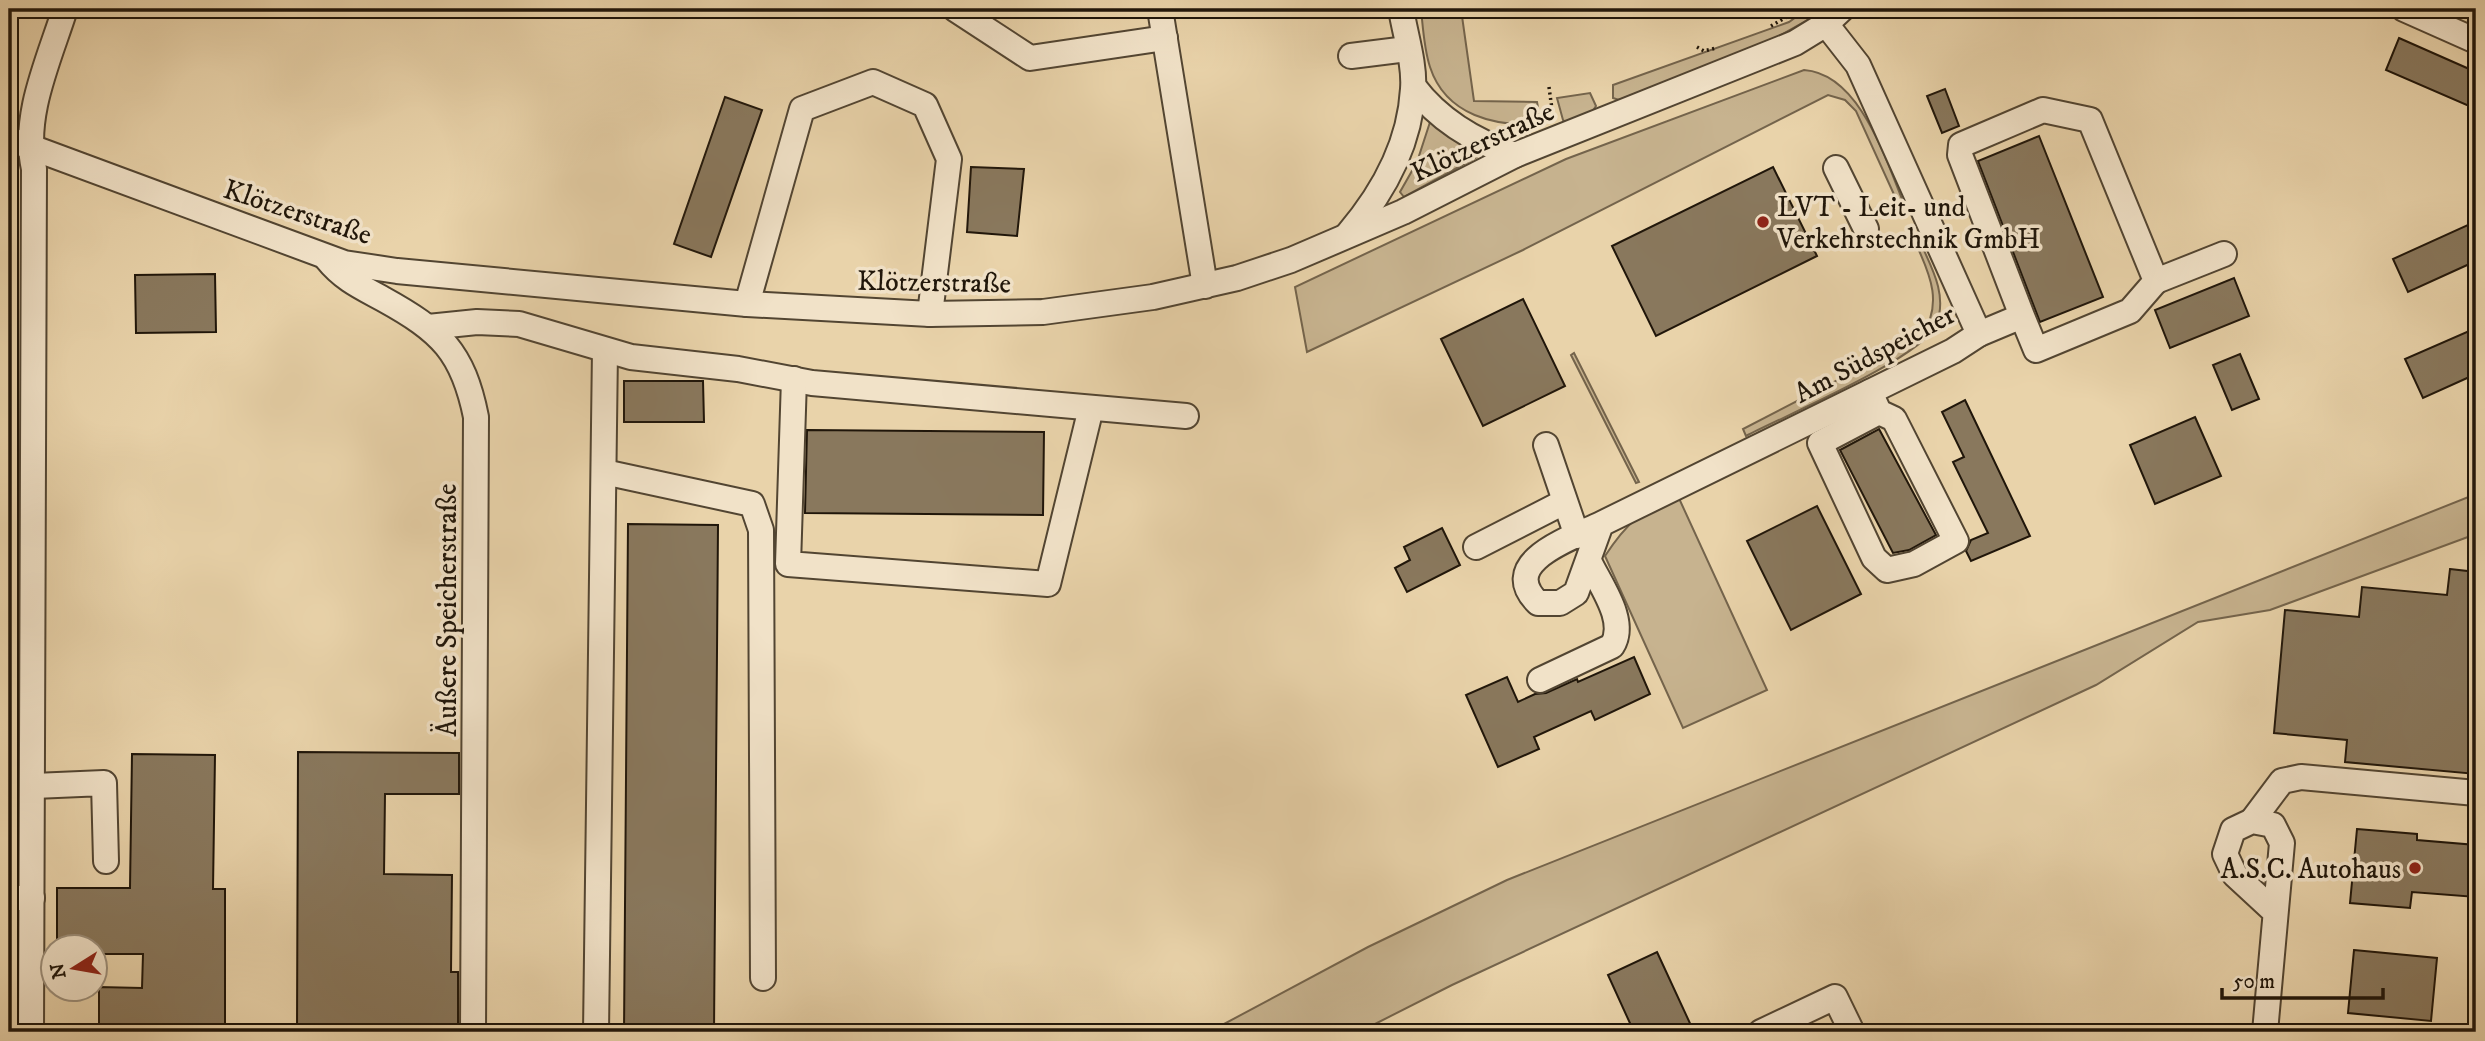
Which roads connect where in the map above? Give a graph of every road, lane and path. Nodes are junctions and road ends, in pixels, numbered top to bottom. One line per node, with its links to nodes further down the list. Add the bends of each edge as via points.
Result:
1 (65, 9): 18 (street)
2 (955, 9): 9 (street, via 1030,58)
3 (1160, 9): 9 (street)
4 (1402, 9): 13 (street)
5 (1800, 9): 8 (path)
6 (2404, 9): 10 (street)
7 (1834, 16): 17 (street, Klötzerstraße, via 1795,43); 31 (street, Am Südspeicher)
8 (1763, 29)
9 (1165, 38): 26 (street)
10 (2476, 41)
11 (1722, 46): 12 (path, via 1704,51)
12 (1697, 47)
13 (1407, 48): 14 (street); 15 (street)
14 (1351, 56)
15 (1414, 87): 19 (street, via 1438,114); 22 (street, via 1401,149 1389,177)
16 (1549, 87): 17 (path, via 1553,122)
17 (1560, 136): 19 (street, Klötzerstraße)
18 (19, 143): 24 (street, Klötzerstraße); 45 (street, via 34,169)
19 (1515, 155): 22 (street, Klötzerstraße)
20 (1836, 168): 21 (street)
21 (1866, 229)
22 (1345, 237): 26 (street, Klötzerstraße, via 1291,260)
23 (2224, 254): 25 (street)
24 (326, 258): 27 (street, Klötzerstraße, via 397,271); 30 (street, Äußere Speicherstraße, via 343,278)
25 (2156, 281): 29 (street, via 2130,311 2036,350); 29 (street, via 2090,120 2043,110 1961,145 1960,155)
26 (1205, 286): 28 (street, Klötzerstraße, via 1043,312)
27 (747, 304): 28 (street, Klötzerstraße); 28 (street, via 802,109 873,82 925,104 949,159)
28 (930, 314)
29 (2022, 316): 31 (street)
30 (428, 327): 32 (street, via 519,324); 53 (street, Äußere Speicherstraße, via 453,353 477,417)
31 (1979, 334): 34 (street, Am Südspeicher)
32 (605, 350): 33 (street); 38 (street)
33 (794, 379): 35 (street); 35 (street, via 788,564 1048,584)
34 (1875, 402): 34 (street, via 1820,443 1874,558 1887,570 1899,570 1956,541 1894,419); 40 (street, Am Südspeicher)
35 (1091, 408): 36 (street)
36 (1186, 416)
37 (1546, 445): 39 (street)
38 (604, 472): 51 (street, via 752,504 761,530); 54 (street)
39 (1564, 502): 41 (street); 42 (street)
40 (1601, 524): 41 (street, Am Südspeicher); 43 (street, Am Südspeicher)
41 (1577, 536): 43 (street, Am Südspeicher, via 1536,556 1525,576 1528,593 1538,603 1560,603 1576,593)
42 (1476, 547)
43 (1589, 561): 44 (street, via 1616,619 1616,640)
44 (1540, 680)
45 (34, 786): 48 (street, via 104,783); 49 (street)
46 (2476, 793): 47 (street, via 2301,777 2282,781)
47 (2252, 821): 50 (street, via 2273,825 2282,843); 50 (street, via 2232,830 2225,854 2235,875)
48 (106, 861)
49 (20, 898): 52 (street)
50 (2275, 912): 57 (street)
51 (763, 978)
52 (31, 1032)
53 (473, 1032)
54 (596, 1032)
55 (1761, 1032): 56 (street, via 1835,997)
56 (1852, 1032)
57 (2265, 1032)

